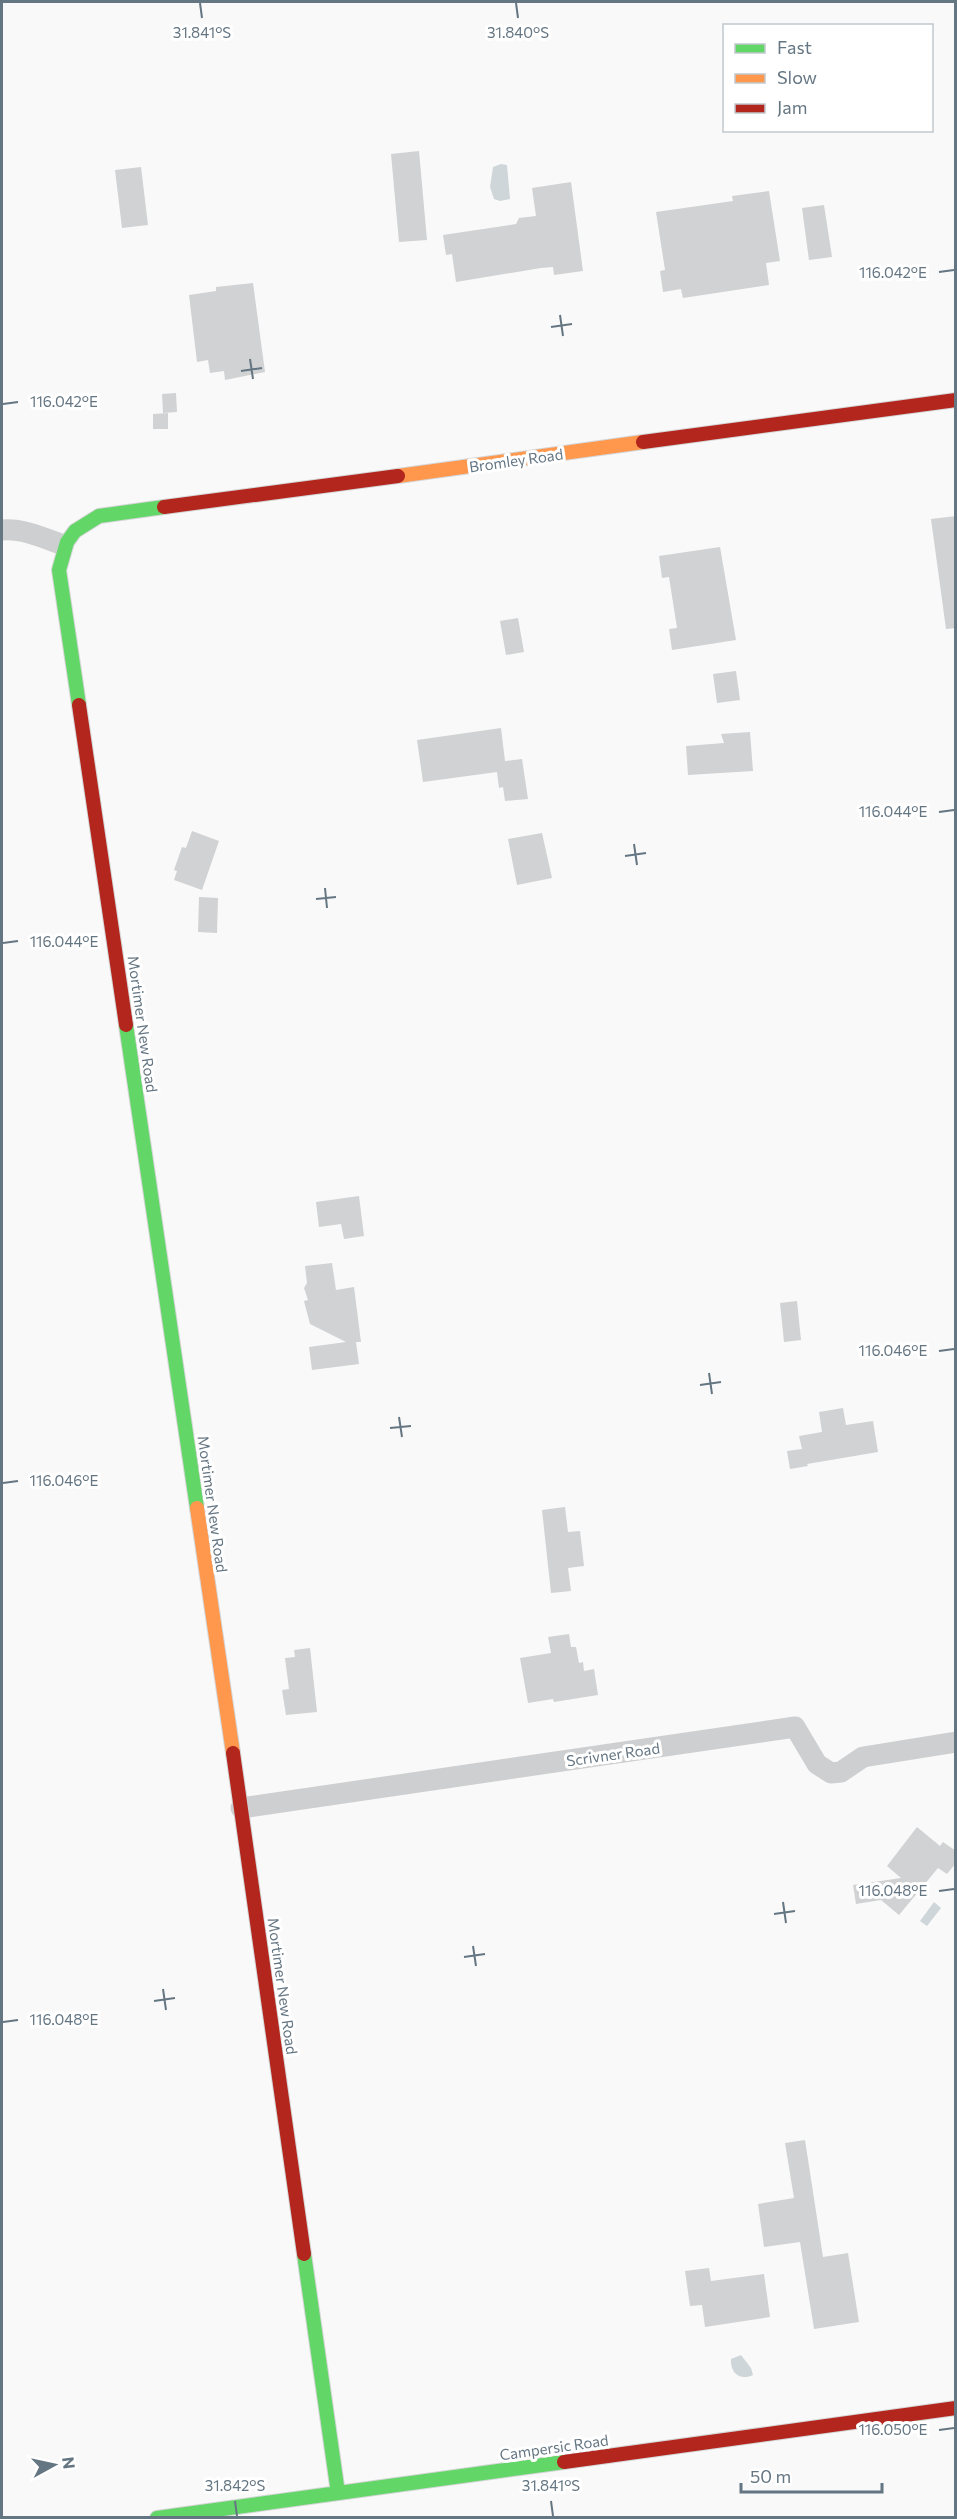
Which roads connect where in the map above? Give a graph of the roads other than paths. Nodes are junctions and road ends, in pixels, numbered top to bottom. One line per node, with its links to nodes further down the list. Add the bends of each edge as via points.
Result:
1 (956, 400): 3 (street, Bromley Road, via 99,516 79,526)
2 (2, 530): 3 (street, via 35,535)
3 (63, 545): 5 (street, Mortimer New Road, via 59,570)
4 (956, 1742): 5 (street, Scrivner Road, via 863,1757 841,1772 831,1773 817,1764 795,1727)
5 (241, 1808): 7 (street, Mortimer New Road)
6 (956, 2408): 7 (street, Campersic Road)
7 (338, 2493): 8 (street, Campersic Road)
8 (157, 2517)

